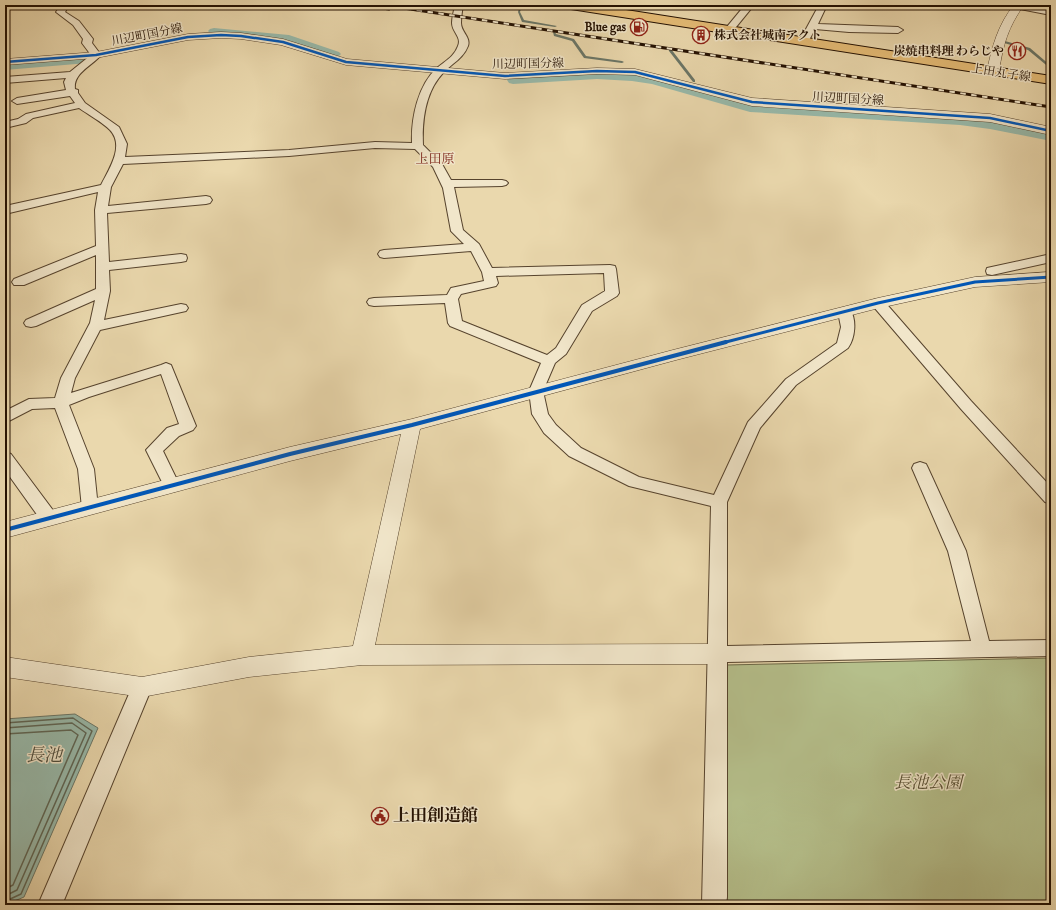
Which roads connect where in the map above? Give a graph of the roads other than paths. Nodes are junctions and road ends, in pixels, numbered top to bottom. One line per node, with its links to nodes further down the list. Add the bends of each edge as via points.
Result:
1 (64, 5): 12 (street, via 60,12 76,23)
2 (459, 5): 14 (street, via 456,25 464,40 463,46 456,58)
3 (571, 5): 9 (main road, 上田丸子線)
4 (750, 5): 9 (street)
5 (823, 5): 8 (street)
6 (1018, 5): 7 (street); 15 (street, via 1011,13 997,45)
7 (1051, 12)
8 (812, 26): 10 (street); 11 (street)
9 (730, 30): 11 (main road, 上田丸子線)
10 (898, 30)
11 (804, 42): 15 (main road, 上田丸子線)
12 (96, 56): 13 (street, 川辺町国分線); 14 (street, 川辺町国分線, via 188,37 221,35 284,42 346,62); 16 (street)
13 (5, 62)
14 (439, 71): 23 (street, 川辺町国分線, via 505,76 597,71 635,72 752,102 990,118); 24 (street, via 424,94 417,126)
15 (993, 71): 18 (main road, 上田丸子線)
16 (73, 75): 17 (street); 19 (street, via 69,82 70,89)
17 (5, 80)
18 (1051, 80)
19 (74, 92): 20 (street); 21 (street)
20 (17, 102)
21 (81, 105): 22 (street, via 30,116); 25 (street, via 115,129 122,144)
22 (5, 125)
23 (1051, 131)
24 (418, 146): 25 (street, via 375,145 289,153); 27 (street, via 438,166)
25 (120, 161): 28 (street)
26 (502, 183): 27 (street)
27 (447, 184): 32 (street, via 457,231)
28 (105, 186): 30 (street); 31 (street)
29 (206, 200): 31 (street)
30 (5, 210)
31 (101, 210): 33 (street)
32 (475, 247): 34 (street); 39 (street)
33 (101, 248): 37 (street); 41 (street)
34 (384, 254)
35 (181, 258): 37 (street)
36 (1051, 258): 38 (street)
37 (103, 267): 42 (street)
38 (992, 271)
39 (488, 272): 43 (street, via 491,283 456,291); 50 (street, via 610,269 612,293 587,308 561,351)
40 (1051, 278): 45 (street, via 975,282)
41 (19, 282)
42 (103, 291): 48 (street); 49 (street)
43 (451, 299): 44 (street); 50 (street, via 455,323)
44 (374, 302)
45 (878, 303): 47 (street); 58 (street)
46 (181, 308): 49 (street)
47 (845, 312): 51 (street); 59 (street, via 848,327 843,345 791,382 753,426)
48 (31, 323)
49 (94, 327): 52 (street, via 68,378)
50 (549, 361): 51 (street)
51 (536, 391): 54 (street); 59 (street, via 540,414 550,430 575,452 635,482)
52 (61, 403): 53 (street, via 28,404); 57 (street, via 84,393 166,368 188,426 172,432 154,450); 60 (street, via 86,468)
53 (5, 418)
54 (412, 424): 57 (street); 66 (street)
55 (5, 458): 61 (street)
56 (920, 468): 64 (street, via 957,552)
57 (172, 486): 60 (street)
58 (1051, 498)
59 (719, 502): 65 (street)
60 (90, 508): 61 (street)
61 (49, 518): 62 (street)
62 (5, 530)
63 (1051, 648): 64 (street)
64 (982, 649): 65 (street)
65 (718, 654): 66 (street); 70 (street)
66 (362, 655): 68 (street, via 250,667)
67 (5, 667): 68 (street)
68 (142, 687): 69 (street)
69 (50, 905)
70 (714, 905)

